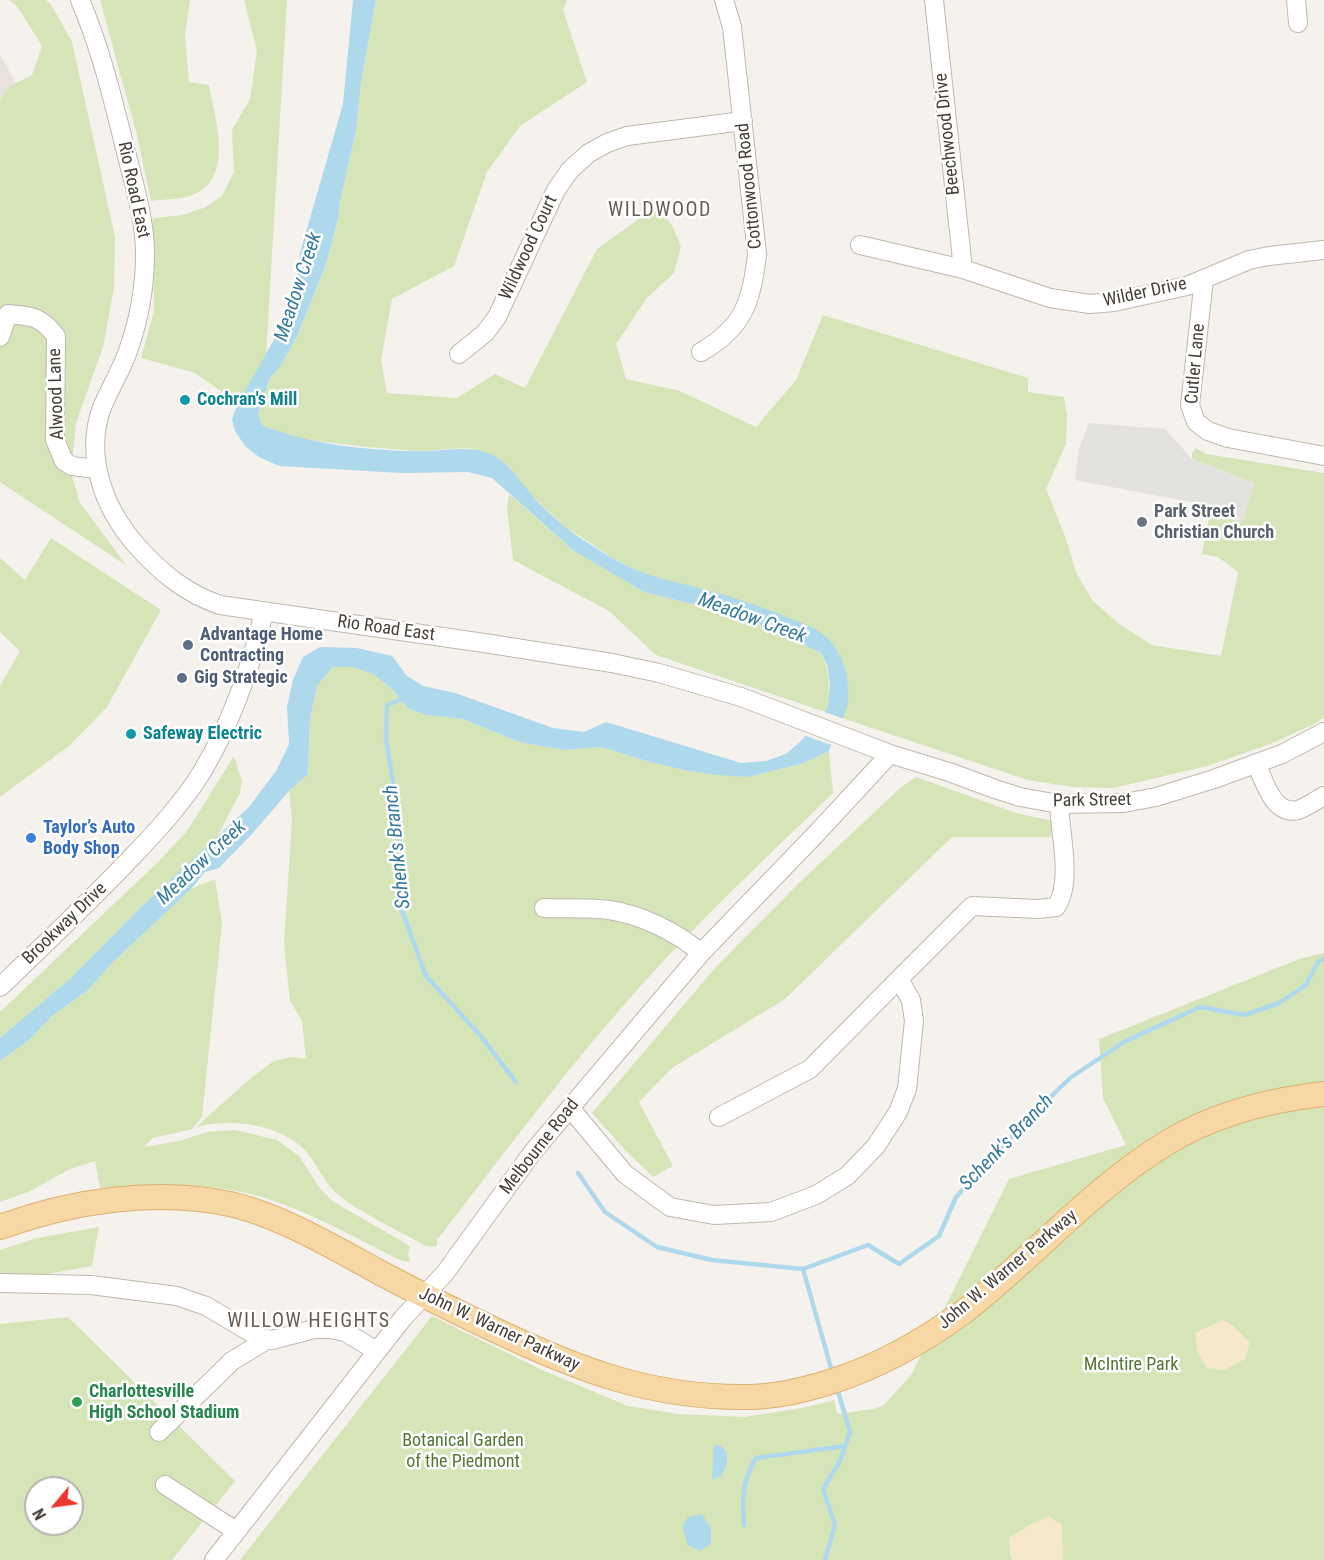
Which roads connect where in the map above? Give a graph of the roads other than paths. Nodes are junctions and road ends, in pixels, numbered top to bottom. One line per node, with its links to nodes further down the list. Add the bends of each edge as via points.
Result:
1 (80, 0): 15 (street, Rio Road East, via 110,85 143,224 145,255 129,349 101,411 95,440)
2 (724, 0): 6 (street, Cottonwood Road, via 732,27)
3 (934, 0): 9 (street, Beechwood Drive)
4 (1296, 0): 5 (street)
5 (1298, 23)
6 (743, 121): 12 (street, Cottonwood Road, via 757,254 755,274 744,314 730,332); 13 (street, Wildwood Court, via 627,136 589,153 555,190 497,318)
7 (860, 245): 9 (street, Wilder Drive)
8 (1324, 250): 10 (street, Wilder Drive, via 1249,260)
9 (963, 269): 10 (street, Wilder Drive, via 1050,298 1090,304 1187,286)
10 (1204, 279): 14 (street, Cutler Lane, via 1190,405 1196,422 1228,438)
11 (0, 337): 15 (street, Alwood Lane, via 8,314 37,317 56,336 55,440 64,461)
12 (701, 352)
13 (459, 354)
14 (1324, 456)
15 (97, 469): 16 (street, Rio Road East, via 104,491 130,538 167,576 199,598)
16 (264, 612): 18 (street, Rio Road East, via 659,673 768,707); 25 (street, Brookway Drive, via 240,696 201,773 177,808 101,890)
17 (1324, 732): 19 (street, Park Street)
18 (891, 754): 21 (street, Park Street, via 1020,797); 23 (street, Melbourne Road)
19 (1256, 763): 20 (street, via 1275,802 1282,808 1299,809); 21 (street, Park Street, via 1134,801)
20 (1324, 796)
21 (1059, 804): 24 (street, via 1065,879 1056,907 972,906)
22 (543, 908): 23 (street, via 610,910 660,926)
23 (700, 953): 27 (street, Melbourne Road)
24 (899, 978): 27 (street, via 911,1000 914,1021 907,1089 898,1112 876,1146 847,1176 816,1196 771,1212 714,1215 670,1207 625,1174); 28 (street, via 810,1069)
25 (0, 987)
26 (1324, 1094): 31 (main road, John W. Warner Parkway, via 1238,1111 1167,1143 1099,1193 964,1311 902,1352 861,1372 782,1394 683,1395 633,1385 539,1352)
27 (570, 1108): 31 (street, Melbourne Road, via 532,1153 445,1273)
28 (719, 1117)
29 (0, 1227): 31 (main road, John W. Warner Parkway, via 73,1205 155,1197 204,1200 233,1205 310,1236)
30 (0, 1283): 32 (street, via 91,1285 177,1296 206,1306 249,1333)
31 (423, 1295): 33 (street, Melbourne Road)
32 (268, 1339): 33 (street, via 330,1329 345,1332); 34 (street, via 232,1361)
33 (376, 1351): 36 (street, Melbourne Road)
34 (159, 1432)
35 (165, 1485): 36 (street)
36 (236, 1531): 37 (street, Melbourne Road)
37 (214, 1560)

